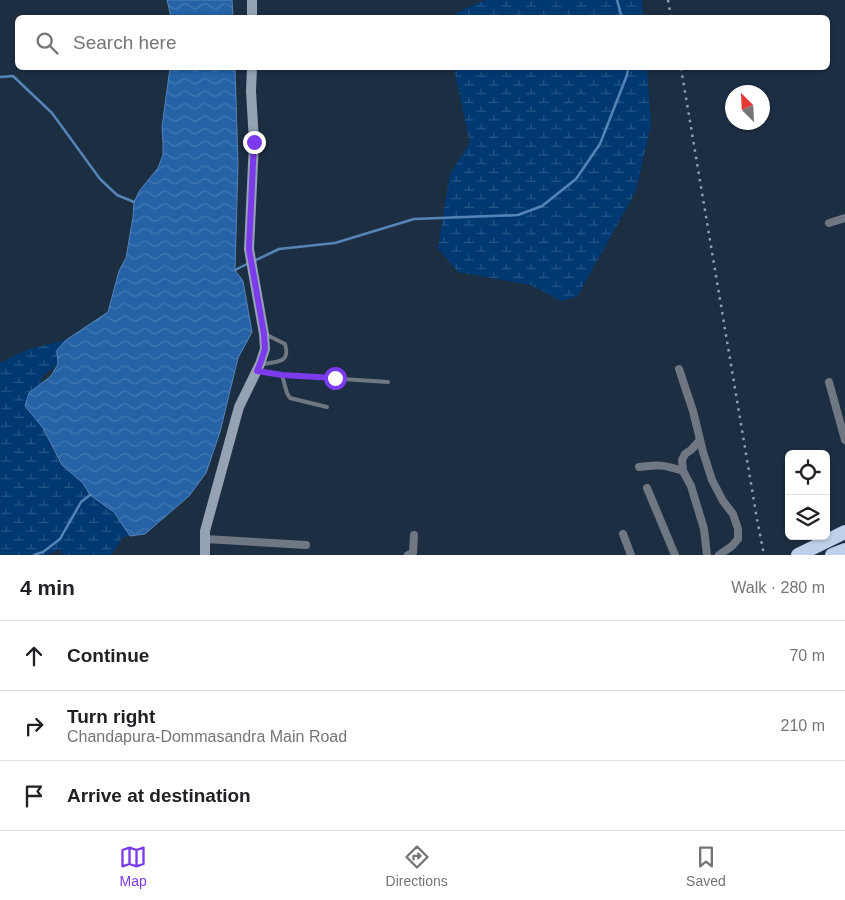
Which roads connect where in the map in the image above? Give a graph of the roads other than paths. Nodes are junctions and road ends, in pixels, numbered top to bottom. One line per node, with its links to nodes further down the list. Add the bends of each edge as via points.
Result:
1 (252, 0): 2 (main road)
2 (252, 15)
3 (252, 70): 6 (main road, via 254,142 249,249)
4 (845, 218): 5 (street)
5 (829, 223)
6 (264, 334): 7 (main road, via 265,349); 7 (lane, via 284,344 287,351 280,362)
7 (258, 368): 9 (lane); 20 (main road, via 239,408)
8 (679, 369): 13 (street)
9 (282, 375): 10 (lane); 12 (lane, via 290,398)
10 (388, 382)
11 (829, 382): 14 (street)
12 (326, 407)
13 (700, 440): 16 (street, via 685,454 682,460); 30 (street, via 712,480 738,528 738,539)
14 (845, 440)
15 (639, 467): 16 (street, via 659,465)
16 (684, 471): 29 (street, via 704,529)
17 (647, 488): 28 (street)
18 (845, 532): 31 (highway)
19 (623, 534): 27 (street)
20 (205, 535): 22 (street); 24 (main road); 25 (main road)
21 (414, 535): 26 (street, via 413,553)
22 (306, 545)
23 (845, 550): 32 (highway)
24 (199, 555)
25 (206, 555)
26 (408, 555)
27 (631, 555)
28 (676, 555)
29 (707, 555)
30 (719, 555)
31 (798, 555)
32 (832, 555)

